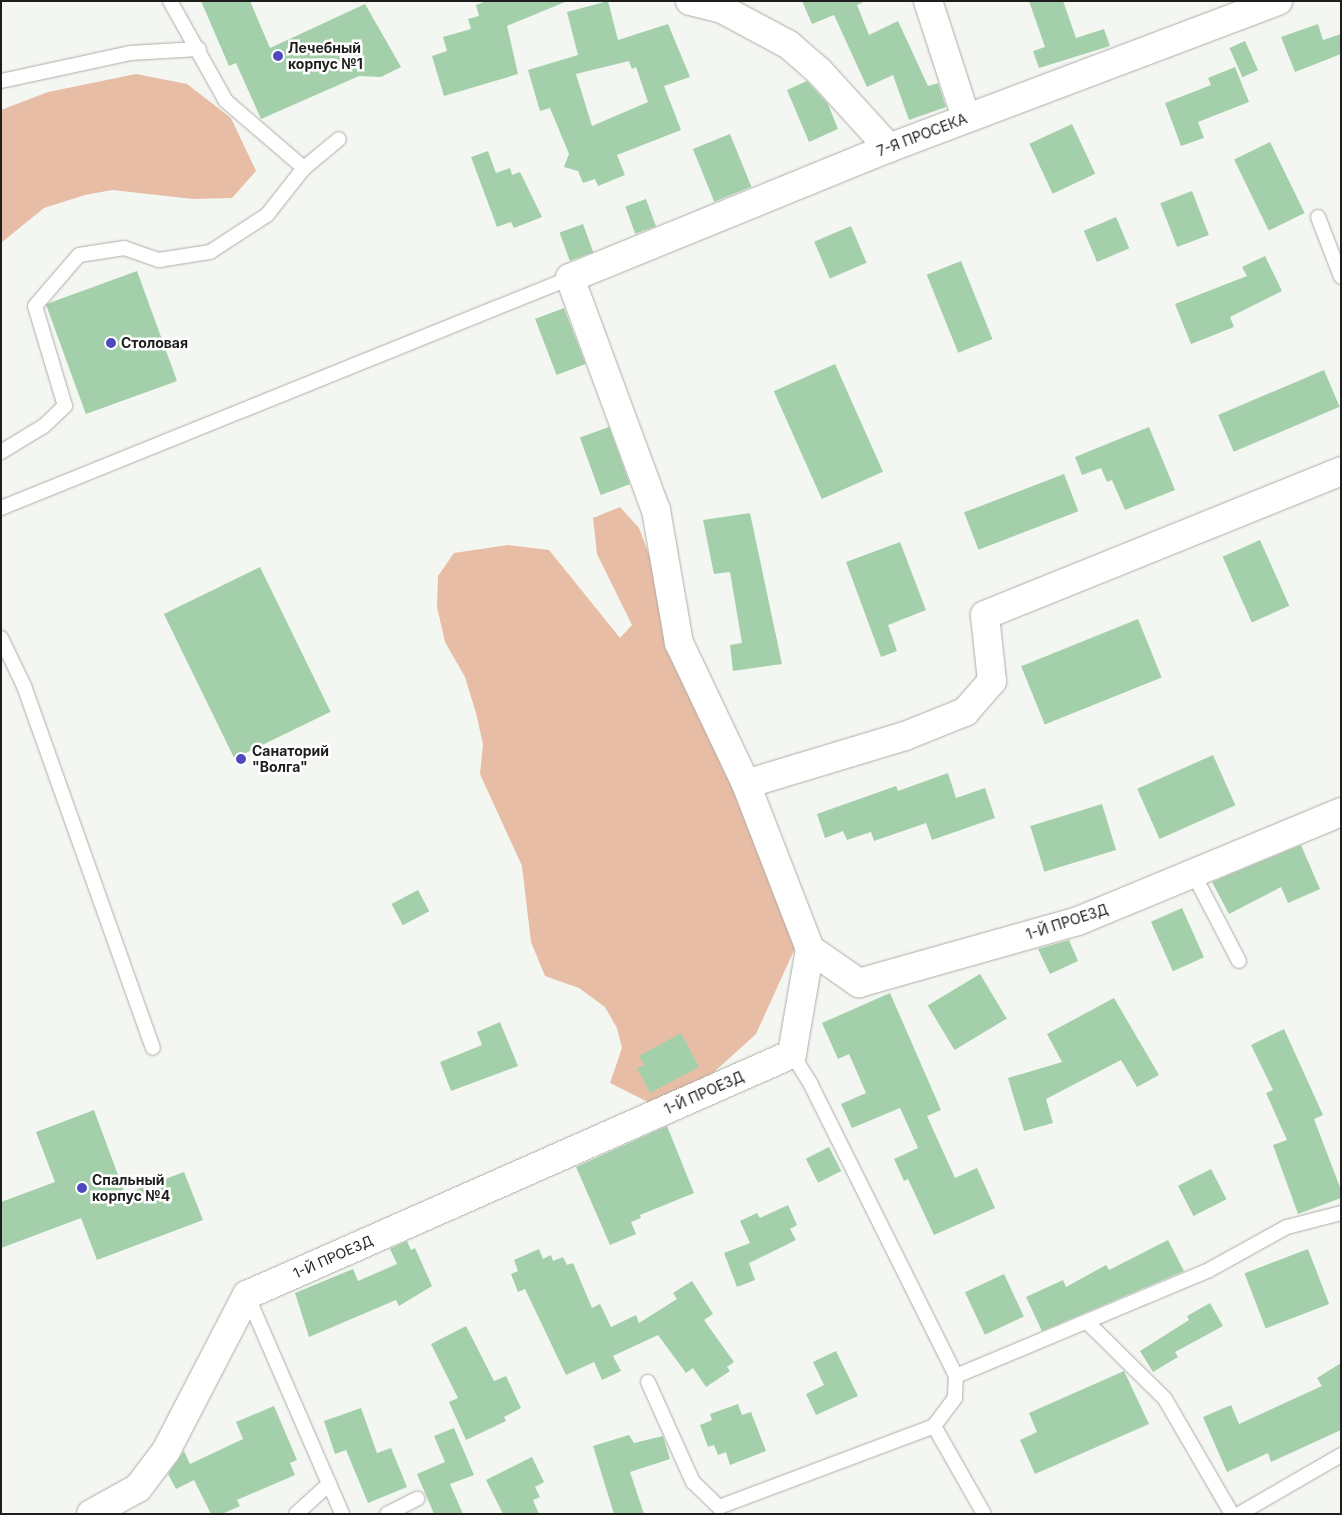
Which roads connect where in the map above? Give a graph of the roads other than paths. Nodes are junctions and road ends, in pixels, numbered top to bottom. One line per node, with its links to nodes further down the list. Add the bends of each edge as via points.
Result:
1 (170, 1): 5 (lane)
2 (690, 1): 9 (street, via 722,9 789,45 820,71)
3 (928, 1): 7 (street)
4 (1265, 4): 7 (street, 7-Я ПРОСЕКА)
5 (198, 49): 6 (lane, via 130,53); 10 (lane, via 226,101)
6 (1, 82)
7 (966, 118): 9 (street, 7-Я ПРОСЕКА)
8 (339, 139): 10 (lane)
9 (889, 148): 13 (street, 7-Я ПРОСЕКА)
10 (304, 168): 14 (lane, via 267,215 210,252 159,260 124,248 79,255 35,306 65,406 44,426)
11 (1318, 217): 12 (lane)
12 (1341, 277)
13 (570, 278): 16 (lane); 18 (street, via 656,510 679,643)
14 (1, 452)
15 (1341, 472): 18 (street, via 985,615 992,681 965,712 905,736)
16 (1, 508)
17 (1, 638): 23 (lane, via 24,686)
18 (746, 784): 21 (street)
19 (1341, 812): 20 (street, 1-Й ПРОЕЗД)
20 (1194, 875): 21 (street, 1-Й ПРОЕЗД, via 1078,921 859,983); 22 (lane)
21 (810, 949): 24 (street)
22 (1239, 961)
23 (154, 1048)
24 (792, 1054): 26 (street, 1-Й ПРОЕЗД); 28 (lane, via 812,1085)
25 (1341, 1213): 27 (lane, via 1287,1227 1209,1270)
26 (247, 1295): 32 (lane); 34 (street, via 166,1451 138,1488)
27 (1088, 1323): 28 (lane); 39 (lane, via 1165,1399)
28 (956, 1376): 30 (lane, via 954,1398)
29 (648, 1382): 30 (lane, via 693,1482 719,1507)
30 (934, 1426): 38 (lane)
31 (1341, 1455): 40 (lane)
32 (329, 1484): 35 (lane); 36 (lane)
33 (417, 1499): 37 (lane)
34 (91, 1514)
35 (296, 1514)
36 (342, 1514)
37 (387, 1514)
38 (984, 1514)
39 (1232, 1514)
40 (1239, 1514)

